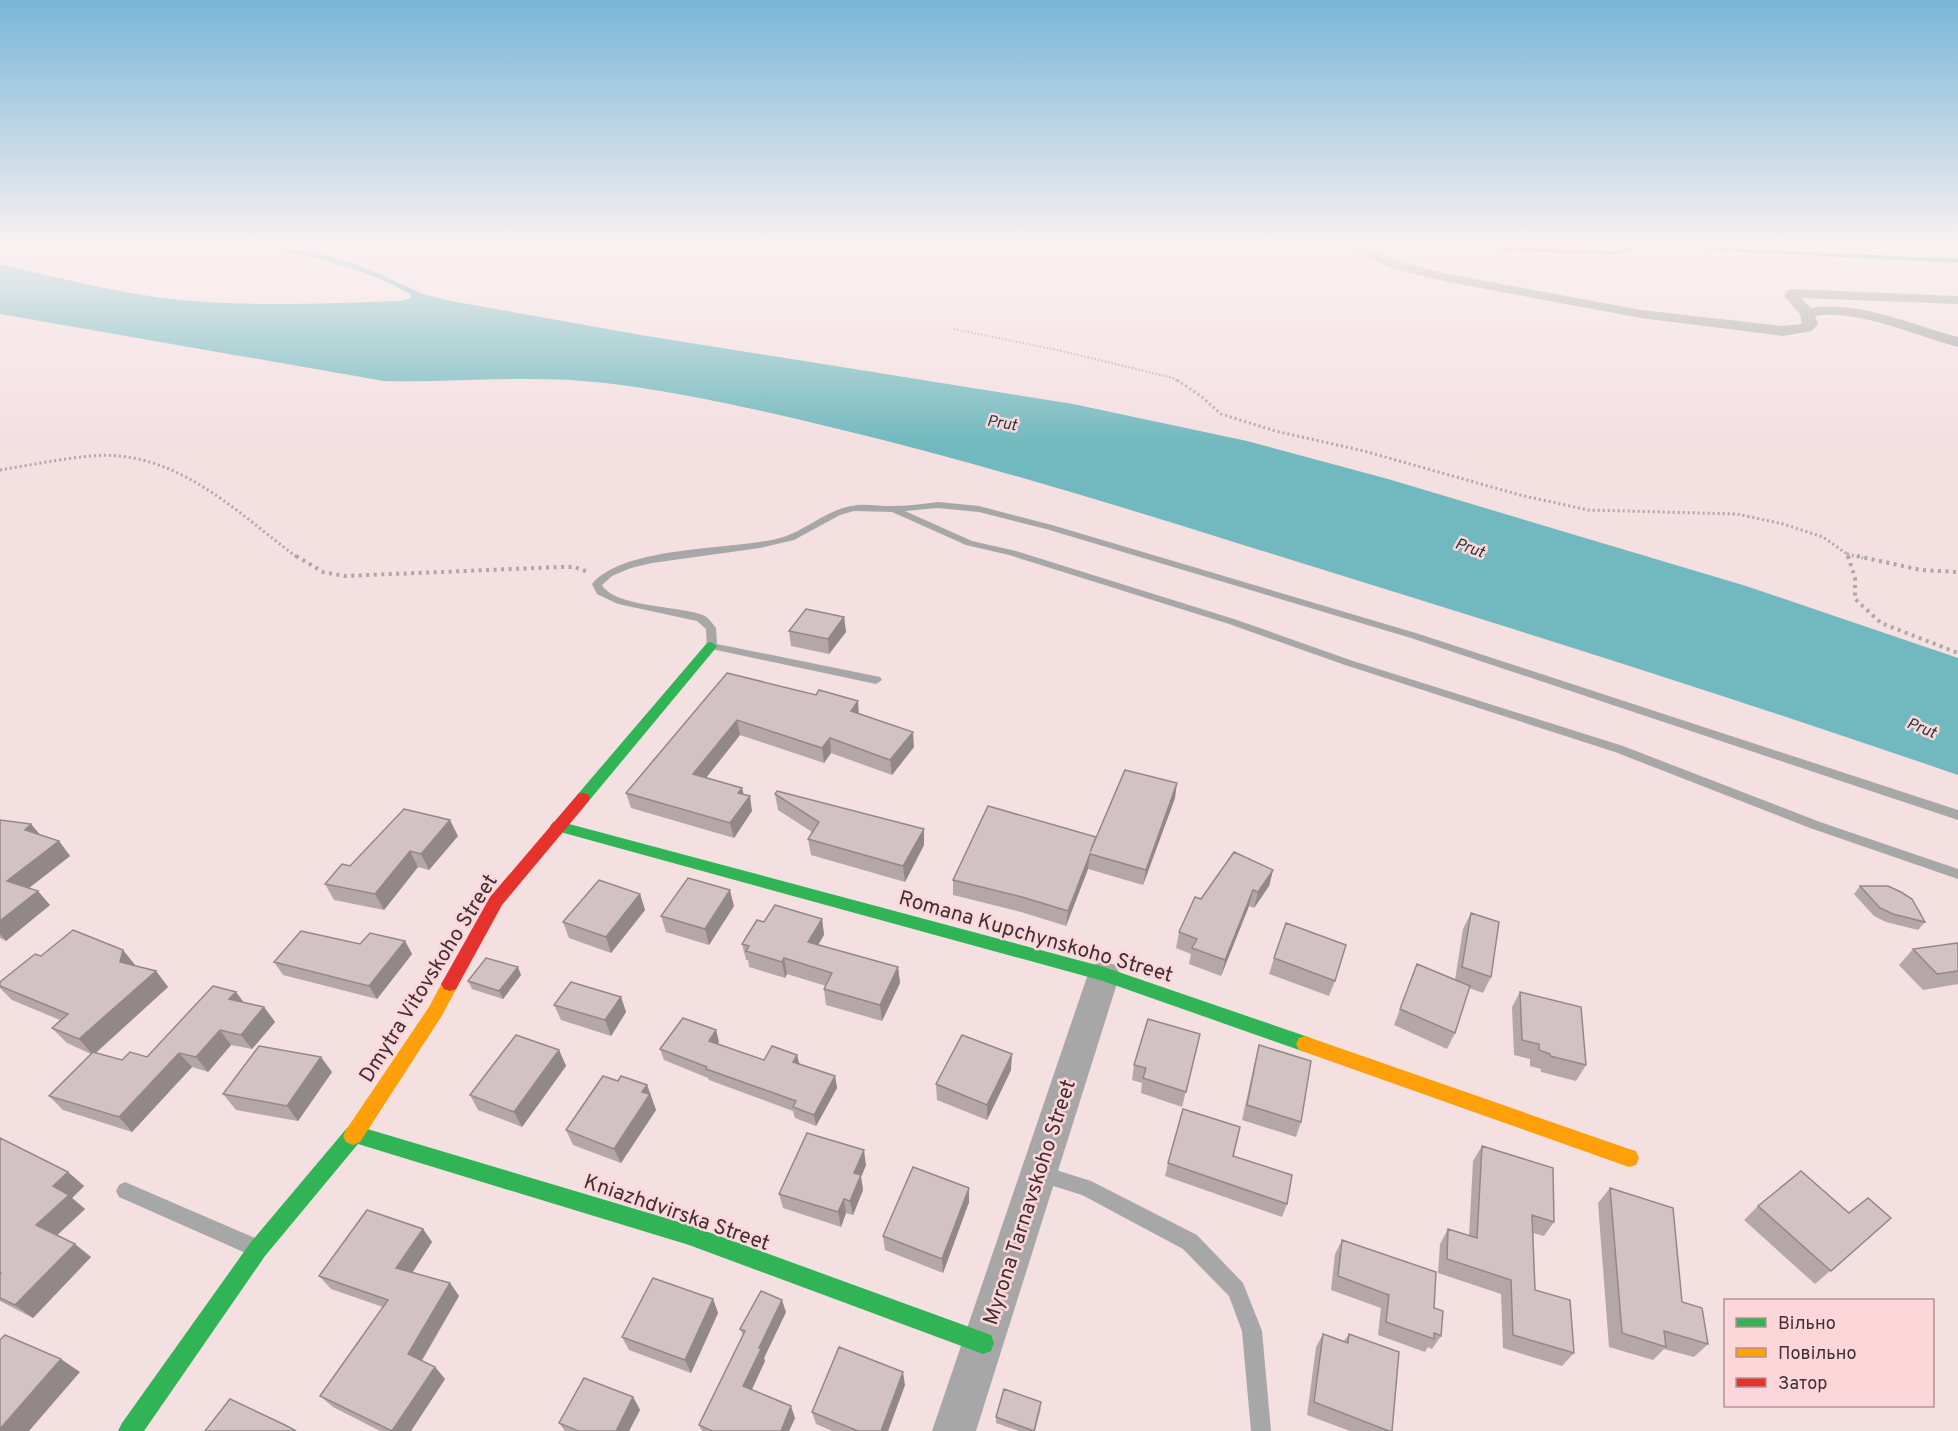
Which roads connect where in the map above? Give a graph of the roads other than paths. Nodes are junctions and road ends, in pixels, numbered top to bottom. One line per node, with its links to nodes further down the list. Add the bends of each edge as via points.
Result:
1 (1618, 310): 3 (street, via 1783,331 1807,328)
2 (1804, 310): 3 (street)
3 (1807, 313): 4 (street, via 1856,315)
4 (1958, 342)
5 (895, 509): 6 (lane, via 853,508 791,538 763,545 638,561 613,570 597,584 601,592 622,602 701,618 711,628); 8 (lane, via 938,505 979,509 1049,527 1415,636); 10 (lane, via 969,543 1233,622 1619,749 1815,825)
6 (711, 646): 7 (lane); 9 (street, Dmytra Vitovskoho Street)
7 (876, 680)
8 (1958, 815)
9 (558, 826): 11 (street, Romana Kupchynskoho Street); 12 (street, Dmytra Vitovskoho Street, via 496,901 435,1012)
10 (1958, 873)
11 (1104, 974): 13 (street, Romana Kupchynskoho Street); 14 (street, Myrona Tarnavskoho Street)
12 (354, 1134): 16 (street, Dmytra Vitovskoho Street); 17 (street, Kniazhdvirska Street, via 689,1235)
13 (1629, 1158)
14 (1039, 1174): 17 (street, Myrona Tarnavskoho Street); 20 (lane, via 1085,1187 1190,1242 1236,1290 1252,1331)
15 (125, 1191): 16 (lane)
16 (258, 1249): 18 (street, Dmytra Vitovskoho Street)
17 (983, 1343): 19 (street, Myrona Tarnavskoho Street)
18 (130, 1431)
19 (954, 1431)
20 (1261, 1431)

